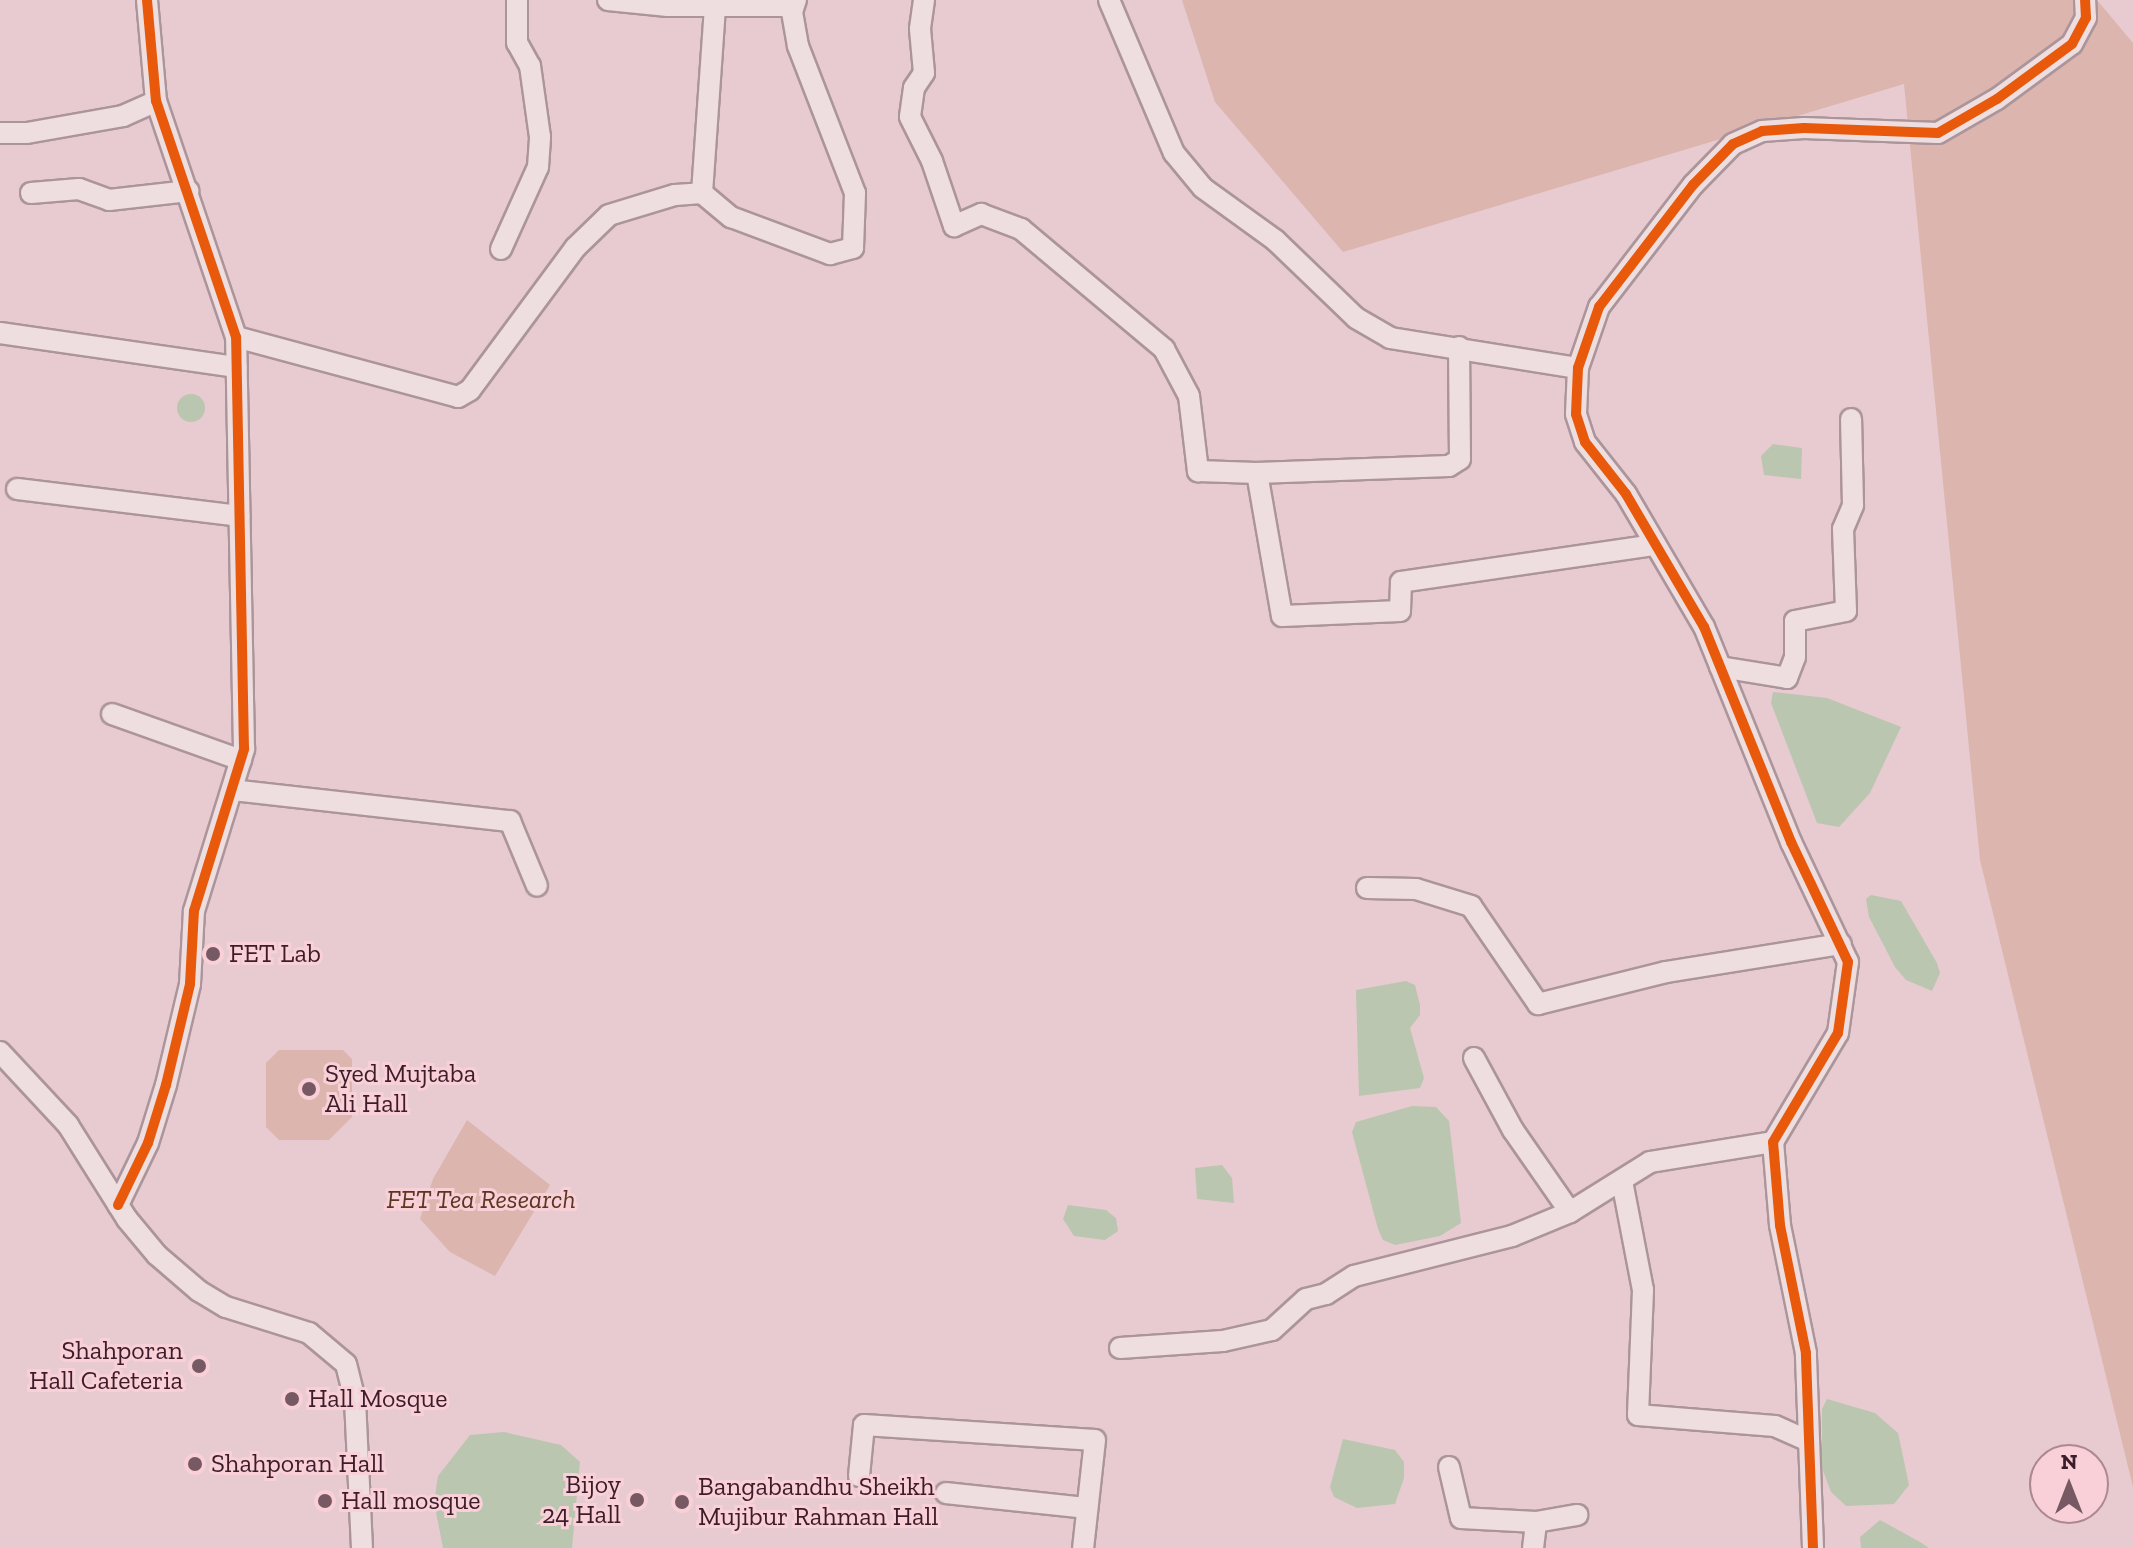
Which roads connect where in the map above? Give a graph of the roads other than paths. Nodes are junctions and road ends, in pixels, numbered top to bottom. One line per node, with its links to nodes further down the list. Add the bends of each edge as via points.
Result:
1 (147, 0): 9 (street)
2 (517, 0): 14 (street, via 517,43 530,66 540,137 538,167)
3 (608, 0): 8 (street)
4 (793, 0): 8 (street, via 784,6); 13 (street, via 798,46 855,193 853,248 830,254 731,217)
5 (924, 0): 21 (street, via 924,73 914,88 910,117 954,226 981,214 1002,219 1077,274 1164,349 1189,396 1198,471)
6 (1109, 0): 17 (street, via 1174,153 1203,188 1275,240 1356,318 1390,338)
7 (2085, 0): 19 (street, via 2086,18 2072,44 1997,99 1938,133 1804,128 1762,131 1733,144 1693,185 1599,307)
8 (715, 6): 13 (street)
9 (156, 101): 10 (street, via 123,116); 11 (street)
10 (0, 133)
11 (188, 191): 12 (street, via 109,200 79,189); 16 (street)
12 (31, 193)
13 (702, 193): 16 (street, via 634,207 594,226 470,390 458,397)
14 (501, 249)
15 (0, 333): 18 (street)
16 (236, 337): 18 (street)
17 (1459, 347): 19 (street); 21 (street, via 1460,459 1449,466)
18 (237, 367): 23 (street)
19 (1578, 368): 24 (street, via 1576,414 1585,442 1626,494)
20 (1851, 419): 25 (street, via 1853,505 1843,529 1846,611 1795,621 1795,657 1787,678)
21 (1257, 473): 24 (street, via 1282,616 1400,611 1401,582)
22 (17, 489): 23 (street)
23 (239, 516): 27 (street)
24 (1655, 545): 25 (street, via 1704,627)
25 (1720, 667): 31 (street, via 1791,842)
26 (112, 714): 27 (street)
27 (241, 760): 28 (street)
28 (232, 790): 29 (street, via 510,821); 36 (street, via 194,911 190,984 166,1085 148,1143)
29 (537, 886)
30 (1367, 888): 31 (street, via 1416,889 1471,906 1538,1004 1666,972)
31 (1841, 944): 34 (street, via 1848,962 1838,1033)
32 (0, 1052): 36 (street, via 68,1125)
33 (1474, 1058): 37 (street, via 1513,1130)
34 (1773, 1142): 35 (street, via 1650,1162); 39 (street, via 1780,1225 1803,1324)
35 (1622, 1181): 37 (street); 39 (street, via 1643,1290 1638,1415 1775,1426)
36 (118, 1205): 46 (street, via 157,1255 199,1291 226,1307 309,1333 346,1364 355,1400)
37 (1570, 1212): 38 (street, via 1512,1236 1354,1276 1326,1294 1306,1299 1272,1330 1223,1341)
38 (1120, 1348)
39 (1806, 1440): 49 (street)
40 (1449, 1467): 45 (street, via 1461,1518)
41 (859, 1476): 43 (street, via 864,1425 1095,1440)
42 (946, 1493): 43 (street)
43 (1087, 1508): 47 (street)
44 (1577, 1515): 45 (street)
45 (1536, 1522): 48 (street)
46 (362, 1548)
47 (1083, 1548)
48 (1533, 1548)
49 (1813, 1548)

